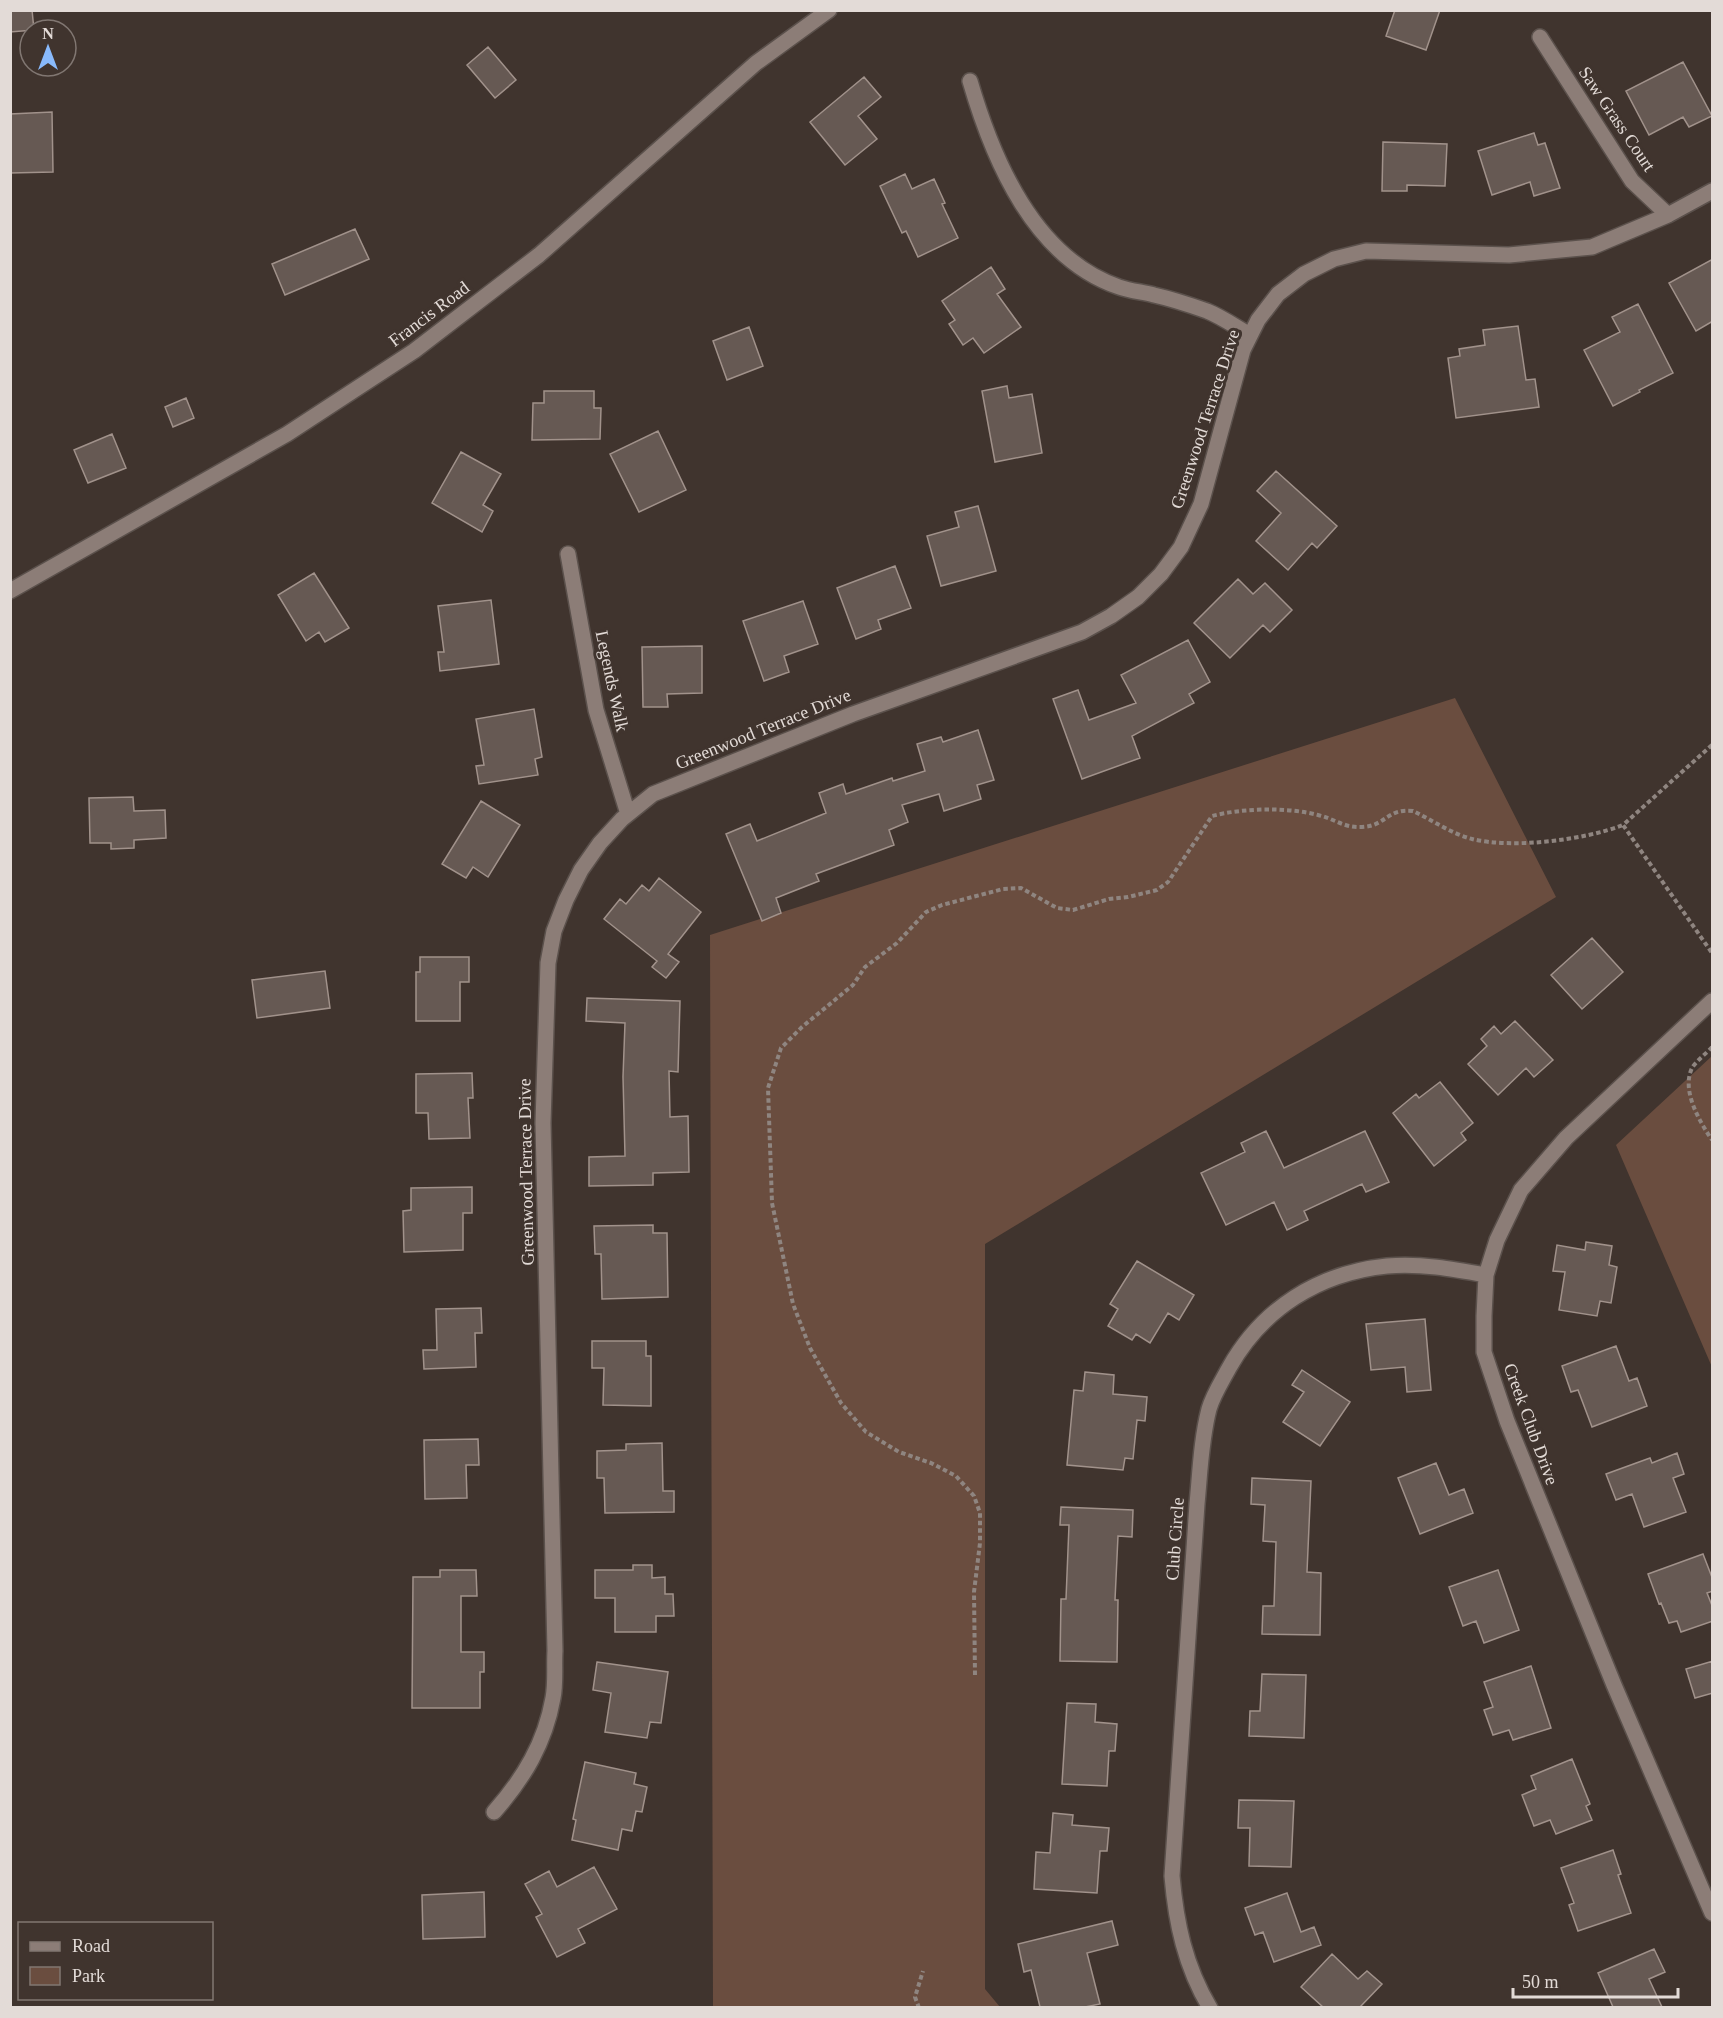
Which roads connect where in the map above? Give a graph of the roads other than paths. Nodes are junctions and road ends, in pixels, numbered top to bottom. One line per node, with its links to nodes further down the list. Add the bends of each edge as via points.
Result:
1 (829, 10): 8 (street, Francis Road, via 756,63 539,255 414,351 287,434)
2 (1540, 38): 5 (street, Saw Grass Court, via 1632,181)
3 (970, 81): 6 (street, via 1005,174 1040,230 1062,254 1119,287 1209,312)
4 (1713, 191): 5 (street, Greenwood Terrace Drive)
5 (1668, 215): 6 (street, Greenwood Terrace Drive, via 1592,247 1509,255 1366,251 1334,259 1304,274 1278,294)
6 (1250, 335): 9 (street, Greenwood Terrace Drive, via 1201,504 1181,547 1138,597 1082,632 853,714 653,794)
7 (567, 554): 9 (street, Legends Walk, via 596,710)
8 (10, 591)
9 (628, 814): 12 (street, Greenwood Terrace Drive, via 581,870 554,931 548,963 543,1123 554,1696 533,1759)
10 (1713, 1001): 11 (street, Creek Club Drive, via 1566,1138 1521,1190 1497,1240)
11 (1486, 1275): 13 (street, Creek Club Drive, via 1484,1352 1507,1421 1614,1685); 14 (street, Club Circle, via 1421,1265 1387,1266 1354,1271 1320,1284 1288,1301 1262,1322 1240,1347 1209,1408 1197,1504 1172,1876 1183,1949)
12 (494, 1812)
13 (1713, 1913)
14 (1210, 2007)

